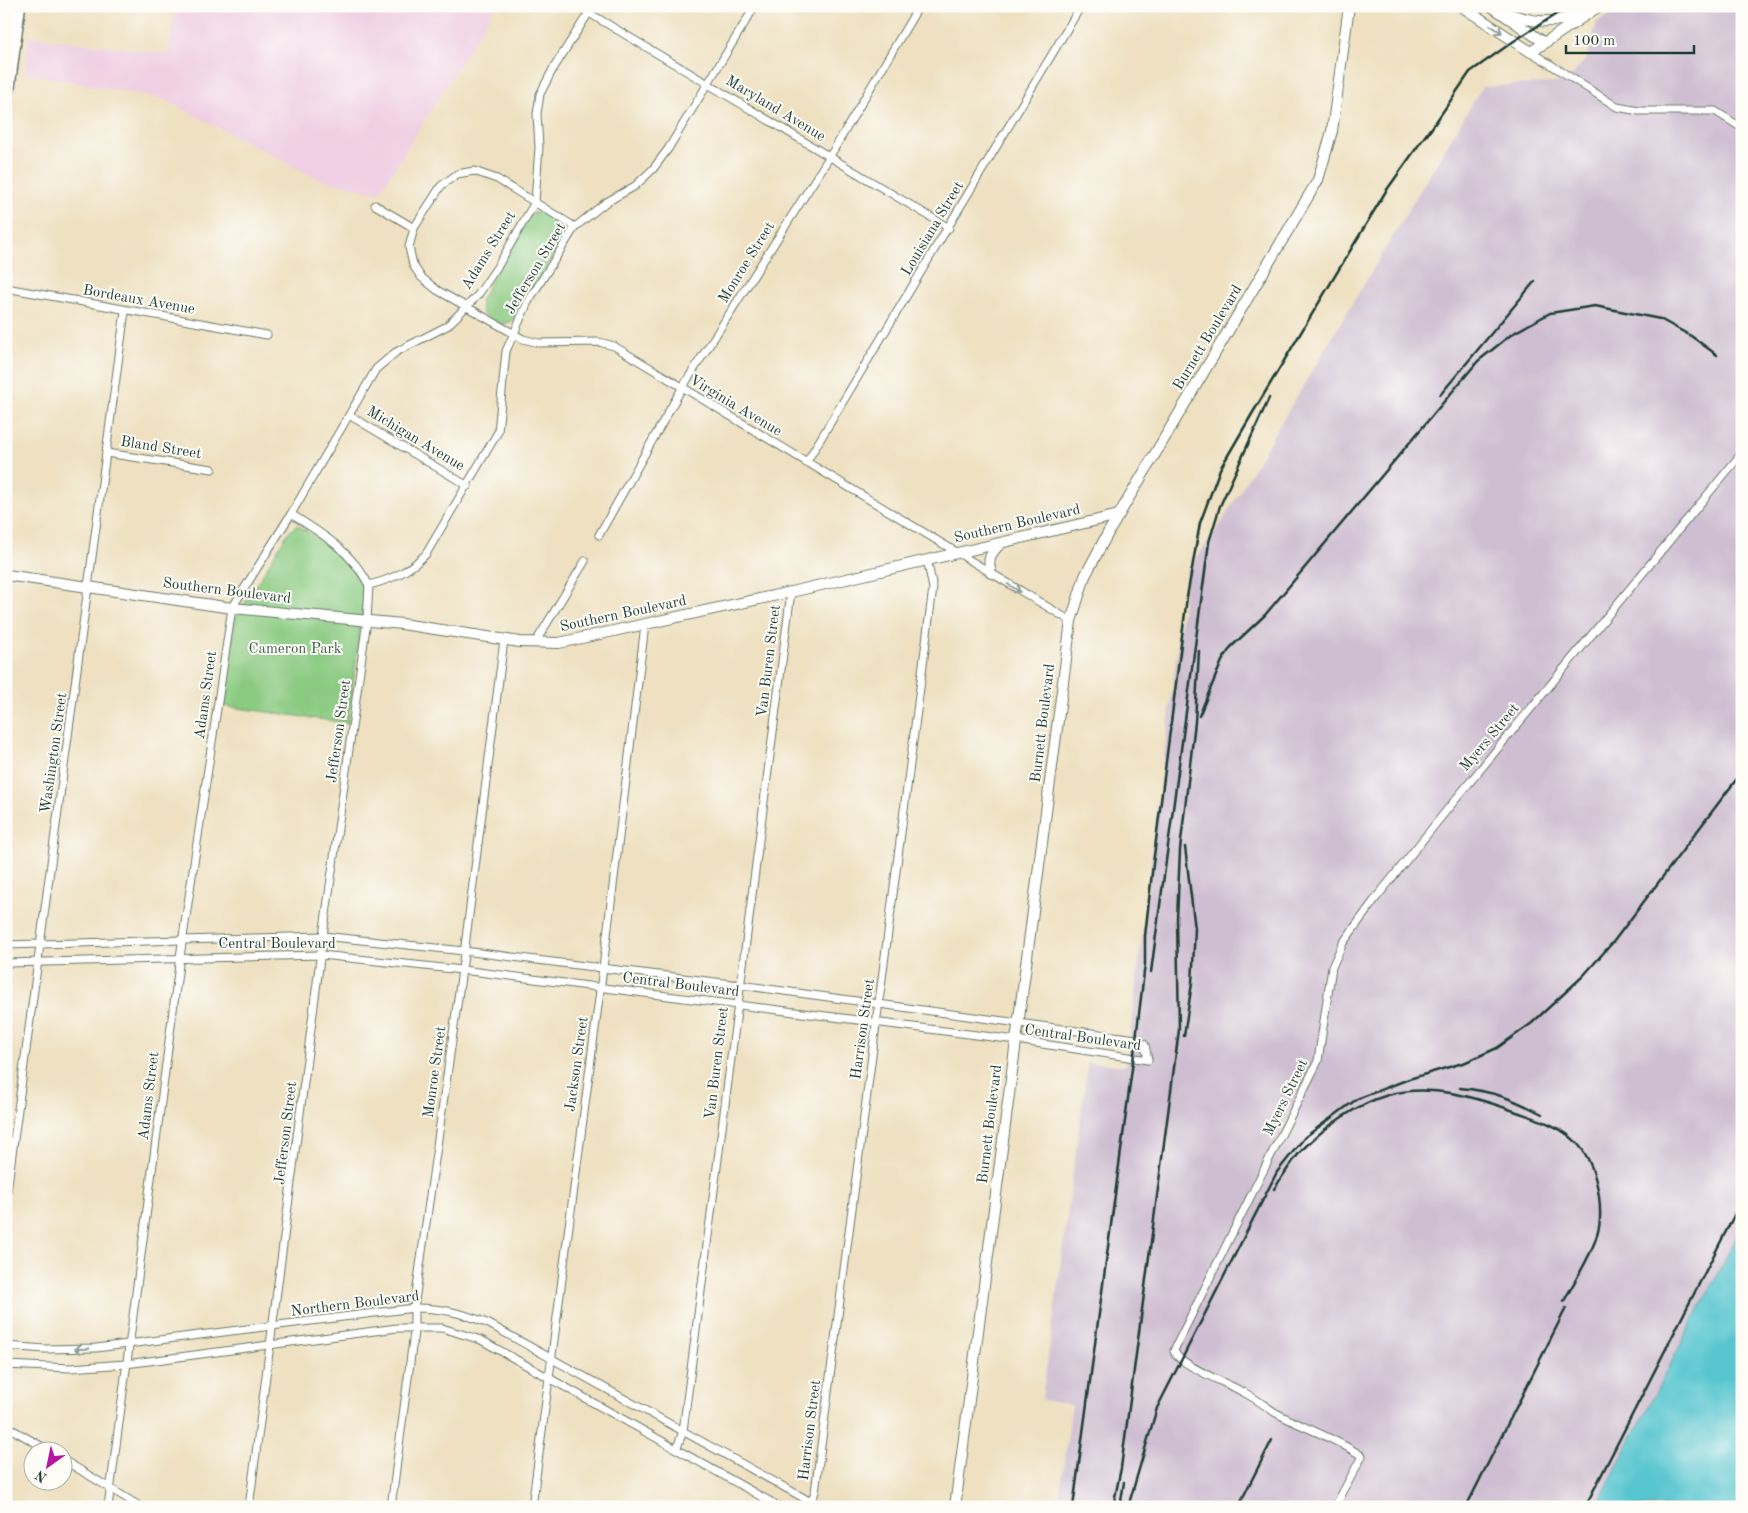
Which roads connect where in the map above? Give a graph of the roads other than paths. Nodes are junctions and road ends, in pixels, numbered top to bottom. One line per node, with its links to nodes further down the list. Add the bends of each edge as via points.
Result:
1 (20, 6): 15 (highway)
2 (755, 6): 14 (street, Jefferson Street)
3 (919, 6): 17 (street, Monroe Street)
4 (1081, 6): 22 (street, Louisiana Street)
5 (1342, 6): 11 (main road)
6 (1349, 6): 11 (main road, Burnett Boulevard)
7 (1461, 6): 13 (main road, one-way to 13)
8 (1599, 6): 9 (main road, via 1554,23 1526,20); 12 (main road)
9 (1495, 8): 12 (main road)
10 (591, 9): 14 (street, Maryland Avenue); 18 (street, Adams Street, via 540,94)
11 (1345, 29): 36 (main road, Burnett Boulevard, via 1332,131 1318,180)
12 (1545, 43): 13 (main road)
13 (1531, 52): 16 (street, via 1617,107 1639,111 1715,111)
14 (708, 83): 17 (street, Maryland Avenue); 20 (street, Jefferson Street, via 653,169 635,186)
15 (6, 106)
16 (1742, 128)
17 (830, 156): 22 (street, Maryland Avenue); 28 (street, Monroe Street)
18 (535, 202): 20 (street, Virginia Avenue); 21 (street, Virginia Avenue, via 497,179 474,171 457,174 441,186); 24 (street, Adams Street, via 499,264)
19 (375, 205): 21 (street)
20 (575, 227): 26 (street, Jefferson Street, via 528,302)
21 (414, 228): 24 (street, Virginia Avenue, via 410,247 413,265 427,281)
22 (948, 228): 32 (street, Louisiana Street)
23 (6, 288): 25 (street, Bordeaux Avenue)
24 (467, 307): 26 (street, Virginia Avenue); 29 (street, Adams Street, via 447,326 396,352 376,369)
25 (125, 311): 27 (street, Bordeaux Avenue); 30 (street, Washington Street)
26 (514, 333): 28 (street, Virginia Avenue, via 540,343 599,342 614,346); 34 (street, Jefferson Street, via 506,351 498,432)
27 (267, 335)
28 (682, 388): 32 (street, Virginia Avenue); 37 (street, Monroe Street)
29 (349, 415): 34 (street, Michigan Avenue); 35 (street, Adams Street)
30 (106, 453): 33 (street, Bland Street); 44 (street, Washington Street)
31 (1742, 453): 98 (street, Myers Street, via 1382,890 1343,942 1332,967 1318,1061 1174,1351 1191,1365 1275,1412 1362,1456)
32 (806, 463): 39 (street, Virginia Avenue)
33 (212, 469)
34 (468, 486): 45 (street, Jefferson Street, via 426,554 412,568 392,580)
35 (291, 514): 45 (street, via 344,550); 47 (street, Adams Street)
36 (1119, 515): 38 (main road, Southern Boulevard); 49 (main road, Burnett Boulevard, via 1085,576)
37 (599, 534)
38 (1001, 542): 39 (main road, Southern Boulevard); 42 (main road, via 991,552)
39 (957, 553): 40 (main road, Southern Boulevard); 42 (street, Virginia Avenue)
40 (927, 559): 46 (main road, Southern Boulevard); 66 (street, Harrison Street, via 933,588)
41 (585, 562): 52 (street)
42 (991, 574): 49 (street, Virginia Avenue, one-way to 49)
43 (6, 575): 44 (main road, Southern Boulevard)
44 (89, 585): 47 (main road, Southern Boulevard); 55 (street, Washington Street)
45 (369, 585): 48 (street, Jefferson Street)
46 (791, 592): 50 (main road, Southern Boulevard); 64 (street, Van Buren Street)
47 (232, 608): 48 (main road, Southern Boulevard); 54 (street, Adams Street)
48 (367, 620): 51 (main road, Southern Boulevard); 53 (street, Jefferson Street)
49 (1071, 621): 68 (main road, Burnett Boulevard)
50 (645, 625): 52 (main road, Southern Boulevard, via 571,642); 62 (street, Jackson Street)
51 (504, 640): 52 (main road, Southern Boulevard); 57 (street, Monroe Street)
52 (535, 643)
53 (323, 936): 54 (street, Central Boulevard); 57 (street, Central Boulevard); 58 (street, Jefferson Street)
54 (183, 938): 55 (street, Central Boulevard); 59 (street, Adams Street)
55 (41, 943): 56 (street, Central Boulevard); 60 (street, Washington Street)
56 (6, 945)
57 (464, 951): 62 (street, Central Boulevard); 63 (street, Monroe Street)
58 (321, 955): 59 (street, Central Boulevard); 63 (street, Central Boulevard); 73 (street, Jefferson Street)
59 (180, 957): 60 (street, Central Boulevard); 75 (street, Adams Street)
60 (39, 962): 61 (street, Central Boulevard); 71 (street, Washington Street)
61 (6, 963)
62 (603, 968): 64 (street, Central Boulevard); 65 (street, Jackson Street)
63 (462, 970): 65 (street, Central Boulevard); 72 (street, Monroe Street)
64 (740, 985): 66 (street, Central Boulevard); 67 (street, Van Buren Street)
65 (600, 987): 67 (street, Central Boulevard); 78 (street, Jackson Street)
66 (880, 1004): 68 (street, Central Boulevard); 69 (street, Harrison Street)
67 (737, 1005): 69 (street, Central Boulevard); 83 (street, Van Buren Street)
68 (1018, 1023): 70 (main road, Burnett Boulevard); 70 (street, Central Boulevard, via 1136,1039 1145,1045 1148,1060)
69 (876, 1024): 70 (street, Central Boulevard); 88 (street, Harrison Street, via 815,1492)
70 (1016, 1040): 97 (main road, Burnett Boulevard)
71 (6, 1199)
72 (414, 1308): 73 (street, Northern Boulevard); 74 (street, Monroe Street); 78 (street, Northern Boulevard, via 464,1313)
73 (274, 1326): 75 (street, Northern Boulevard); 77 (street, Jefferson Street)
74 (414, 1327): 77 (street, Northern Boulevard); 81 (street, Northern Boulevard, via 442,1328 468,1334); 92 (street, Monroe Street)
75 (130, 1344): 76 (street, Northern Boulevard, one-way to 76, via 79,1349); 79 (street, Adams Street)
76 (6, 1346)
77 (270, 1346): 79 (street, Northern Boulevard); 91 (street, Jefferson Street)
78 (550, 1358): 81 (street, Jackson Street); 83 (street, Northern Boulevard)
79 (126, 1364): 80 (street, Northern Boulevard, via 62,1368); 87 (street, Adams Street)
80 (6, 1365)
81 (548, 1376): 85 (street, Northern Boulevard); 93 (street, Jackson Street)
82 (6, 1426): 84 (street)
83 (682, 1431): 85 (street, Van Buren Street); 88 (street, Northern Boulevard)
84 (30, 1440)
85 (677, 1448): 94 (street, Northern Boulevard)
86 (72, 1465): 87 (street)
87 (111, 1488): 89 (street, Adams Street); 90 (street)
88 (810, 1502): 95 (street); 96 (street, Northern Boulevard)
89 (108, 1507)
90 (141, 1507)
91 (249, 1507)
92 (391, 1507)
93 (532, 1507)
94 (780, 1507)
95 (800, 1507)
96 (820, 1507)
97 (955, 1507)
98 (1335, 1507)

